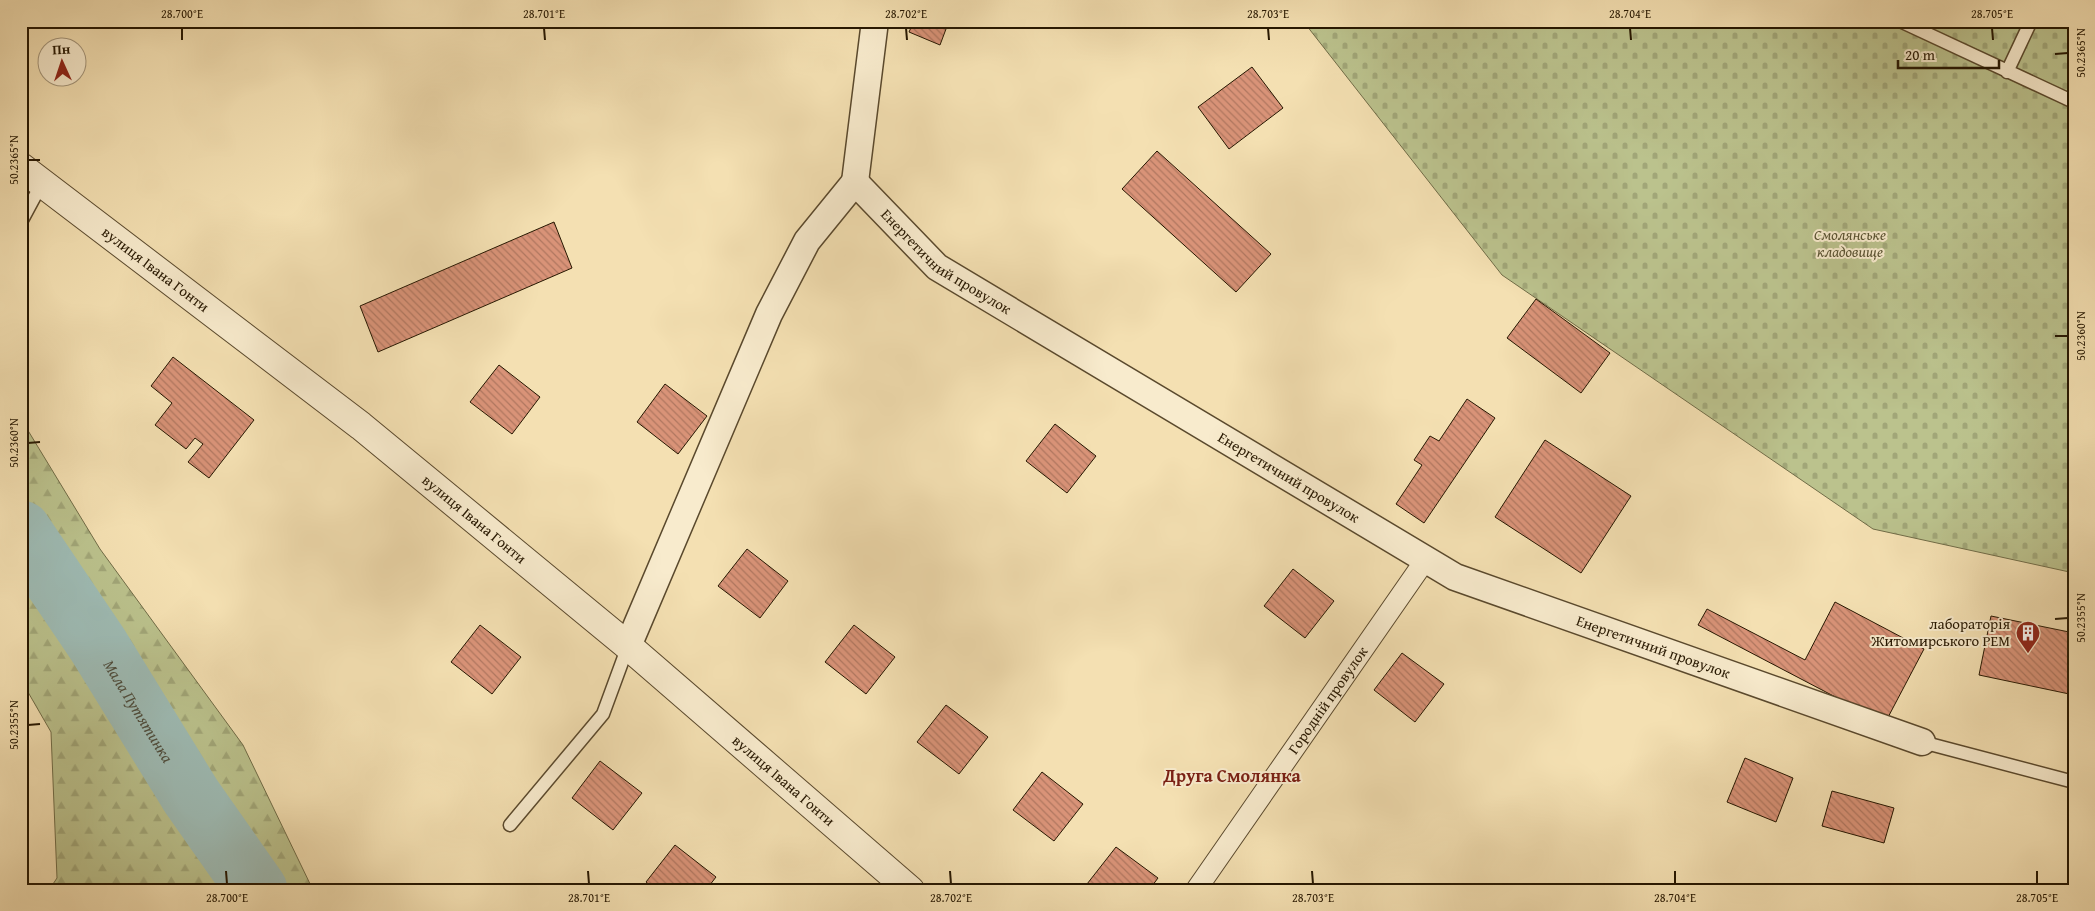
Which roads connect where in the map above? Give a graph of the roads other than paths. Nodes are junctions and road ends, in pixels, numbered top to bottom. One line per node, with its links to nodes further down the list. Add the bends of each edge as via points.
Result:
1 (875, 21): 7 (street)
2 (1900, 21): 4 (lane)
3 (2030, 21): 4 (lane)
4 (2008, 72): 5 (lane)
5 (2074, 102)
6 (21, 167): 8 (street, вулиця Івана Гонти)
7 (855, 182): 10 (street, Енергетичний провулок, via 937,267); 11 (street, via 807,241 769,314)
8 (42, 183): 9 (lane); 11 (street, вулиця Івана Гонти, via 361,426)
9 (21, 222)
10 (1426, 560): 12 (street, Енергетичний провулок, via 1454,577); 16 (street, Городній провулок)
11 (628, 646): 14 (lane, via 603,714); 15 (street, вулиця Івана Гонти)
12 (1922, 742): 13 (lane)
13 (2074, 782)
14 (510, 825)
15 (910, 890)
16 (1196, 890)

